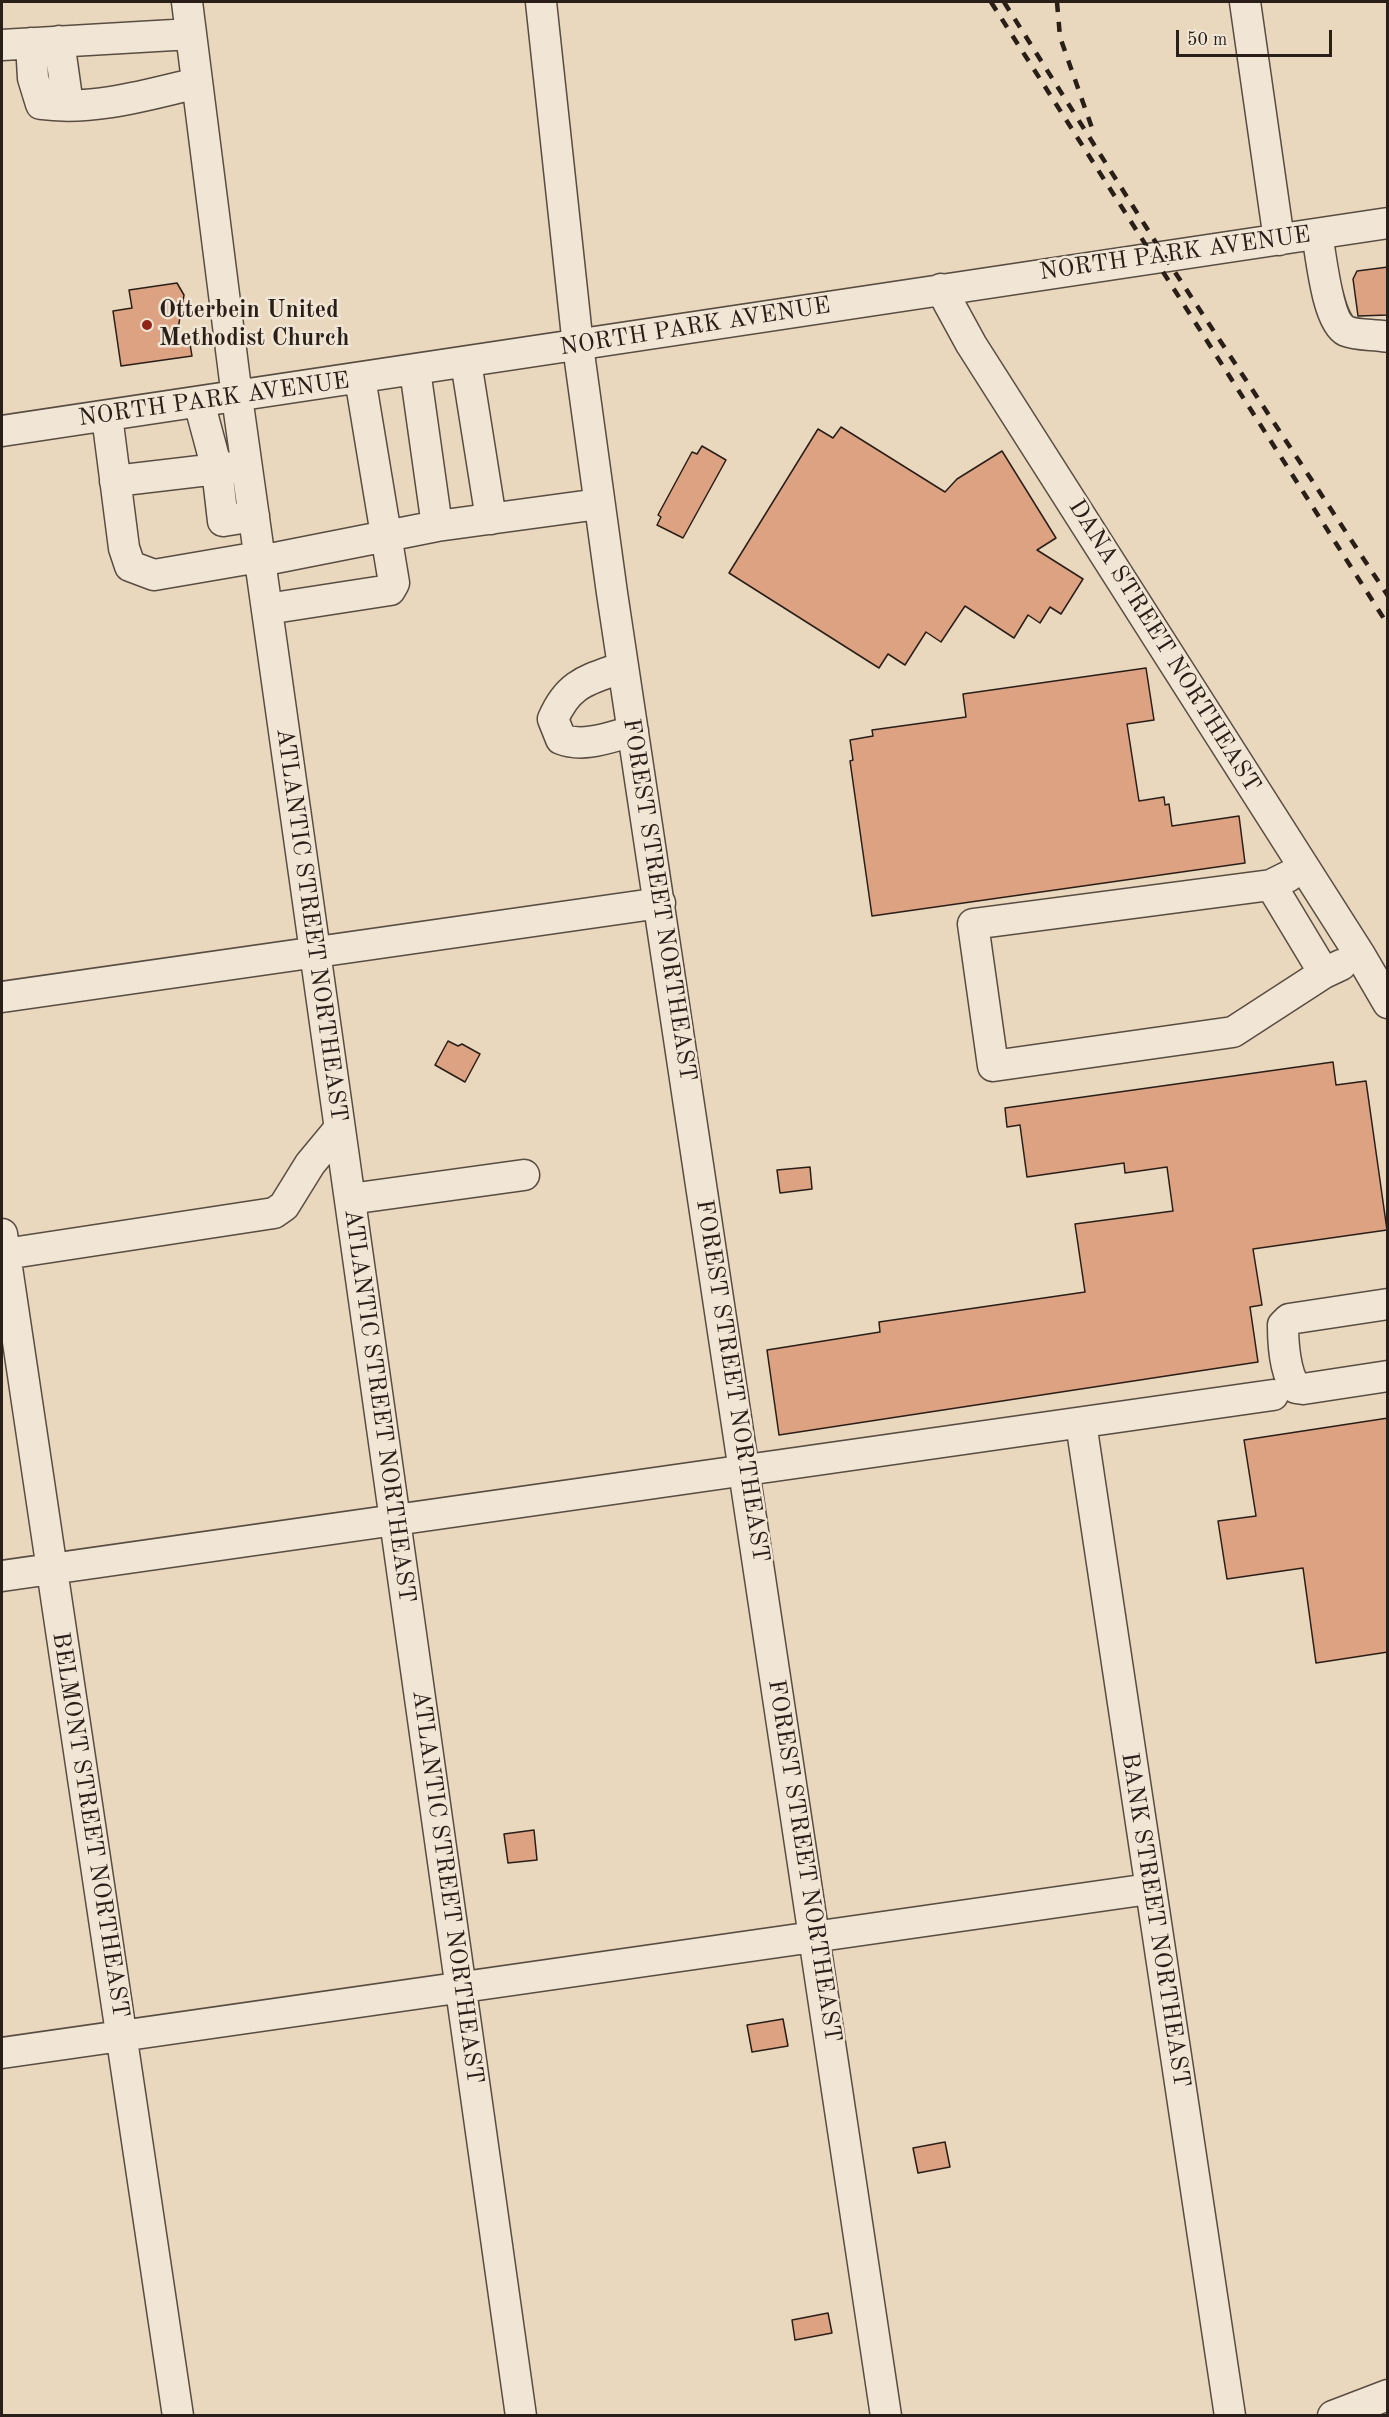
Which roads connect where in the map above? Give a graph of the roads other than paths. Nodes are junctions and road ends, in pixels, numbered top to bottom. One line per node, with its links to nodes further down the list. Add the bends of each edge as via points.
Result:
1 (187, 2): 4 (street, ATLANTIC STREET NORTHEAST)
2 (541, 2): 13 (street, FOREST STREET NORTHEAST)
3 (1245, 2): 10 (street)
4 (191, 34): 5 (street); 7 (street, ATLANTIC STREET NORTHEAST)
5 (45, 42): 6 (street); 7 (street, via 33,78 41,104 129,99)
6 (2, 45)
7 (197, 83): 17 (street, ATLANTIC STREET NORTHEAST)
8 (1388, 223): 9 (street, NORTH PARK AVENUE)
9 (1317, 234): 10 (street, NORTH PARK AVENUE); 12 (street, via 1337,322 1345,331)
10 (1279, 240): 11 (street, NORTH PARK AVENUE)
11 (941, 289): 13 (street, NORTH PARK AVENUE); 33 (street, DANA STREET NORTHEAST, via 971,344)
12 (1388, 338)
13 (578, 346): 14 (street, NORTH PARK AVENUE); 24 (street, FOREST STREET NORTHEAST)
14 (466, 362): 15 (street, NORTH PARK AVENUE); 26 (street)
15 (415, 370): 16 (street, NORTH PARK AVENUE); 27 (street)
16 (360, 378): 17 (street, NORTH PARK AVENUE); 28 (street)
17 (237, 397): 18 (street, NORTH PARK AVENUE); 21 (street, ATLANTIC STREET NORTHEAST)
18 (199, 402): 19 (street, NORTH PARK AVENUE); 22 (street)
19 (107, 416): 20 (street, NORTH PARK AVENUE); 23 (street)
20 (2, 431)
21 (246, 466): 22 (street); 25 (street, ATLANTIC STREET NORTHEAST)
22 (217, 469): 23 (street); 25 (street, via 223,521)
23 (115, 481): 29 (street, via 124,548 130,566 140,572 173,573)
24 (599, 504): 26 (street); 31 (street, FOREST STREET NORTHEAST)
25 (254, 516): 29 (street, ATLANTIC STREET NORTHEAST)
26 (491, 519): 27 (street)
27 (436, 526): 28 (street)
28 (386, 538): 29 (street); 30 (street, via 394,583 390,590)
29 (260, 559): 30 (street, ATLANTIC STREET NORTHEAST)
30 (267, 609): 36 (street, ATLANTIC STREET NORTHEAST)
31 (623, 667): 32 (street, FOREST STREET NORTHEAST); 32 (street, via 579,683 561,699 553,719 561,739 572,743)
32 (633, 731): 35 (street, FOREST STREET NORTHEAST)
33 (1305, 868): 34 (street); 37 (street, DANA STREET NORTHEAST)
34 (1271, 885): 38 (street); 38 (street, via 973,924 993,1066 1233,1032)
35 (660, 903): 36 (street); 49 (street, FOREST STREET NORTHEAST)
36 (316, 953): 39 (street); 41 (street, ATLANTIC STREET NORTHEAST)
37 (1360, 955): 38 (street); 40 (street, DANA STREET NORTHEAST)
38 (1324, 973)
39 (2, 997)
40 (1388, 1003)
41 (339, 1129): 43 (street, ATLANTIC STREET NORTHEAST); 44 (street, via 310,1164 284,1206 274,1213)
42 (524, 1175): 43 (street)
43 (350, 1200): 50 (street, ATLANTIC STREET NORTHEAST)
44 (3, 1244): 51 (street, BELMONT STREET NORTHEAST)
45 (1388, 1304): 46 (street, via 1289,1319 1283,1325 1283,1334 1291,1381 1296,1388)
46 (1388, 1376)
47 (1273, 1395): 48 (street)
48 (1081, 1423): 49 (street); 53 (street, BANK STREET NORTHEAST)
49 (745, 1470): 50 (street); 54 (street, FOREST STREET NORTHEAST)
50 (395, 1519): 51 (street); 55 (street, ATLANTIC STREET NORTHEAST)
51 (52, 1569): 52 (street); 56 (street, BELMONT STREET NORTHEAST)
52 (2, 1576)
53 (1149, 1888): 54 (street); 62 (street, BANK STREET NORTHEAST)
54 (815, 1936): 55 (street); 61 (street, FOREST STREET NORTHEAST)
55 (461, 1987): 56 (street); 60 (street, ATLANTIC STREET NORTHEAST)
56 (121, 2035): 57 (street); 59 (street, BELMONT STREET NORTHEAST)
57 (2, 2053)
58 (1387, 2395): 63 (street)
59 (178, 2415)
60 (521, 2415)
61 (886, 2415)
62 (1230, 2415)
63 (1334, 2415)

